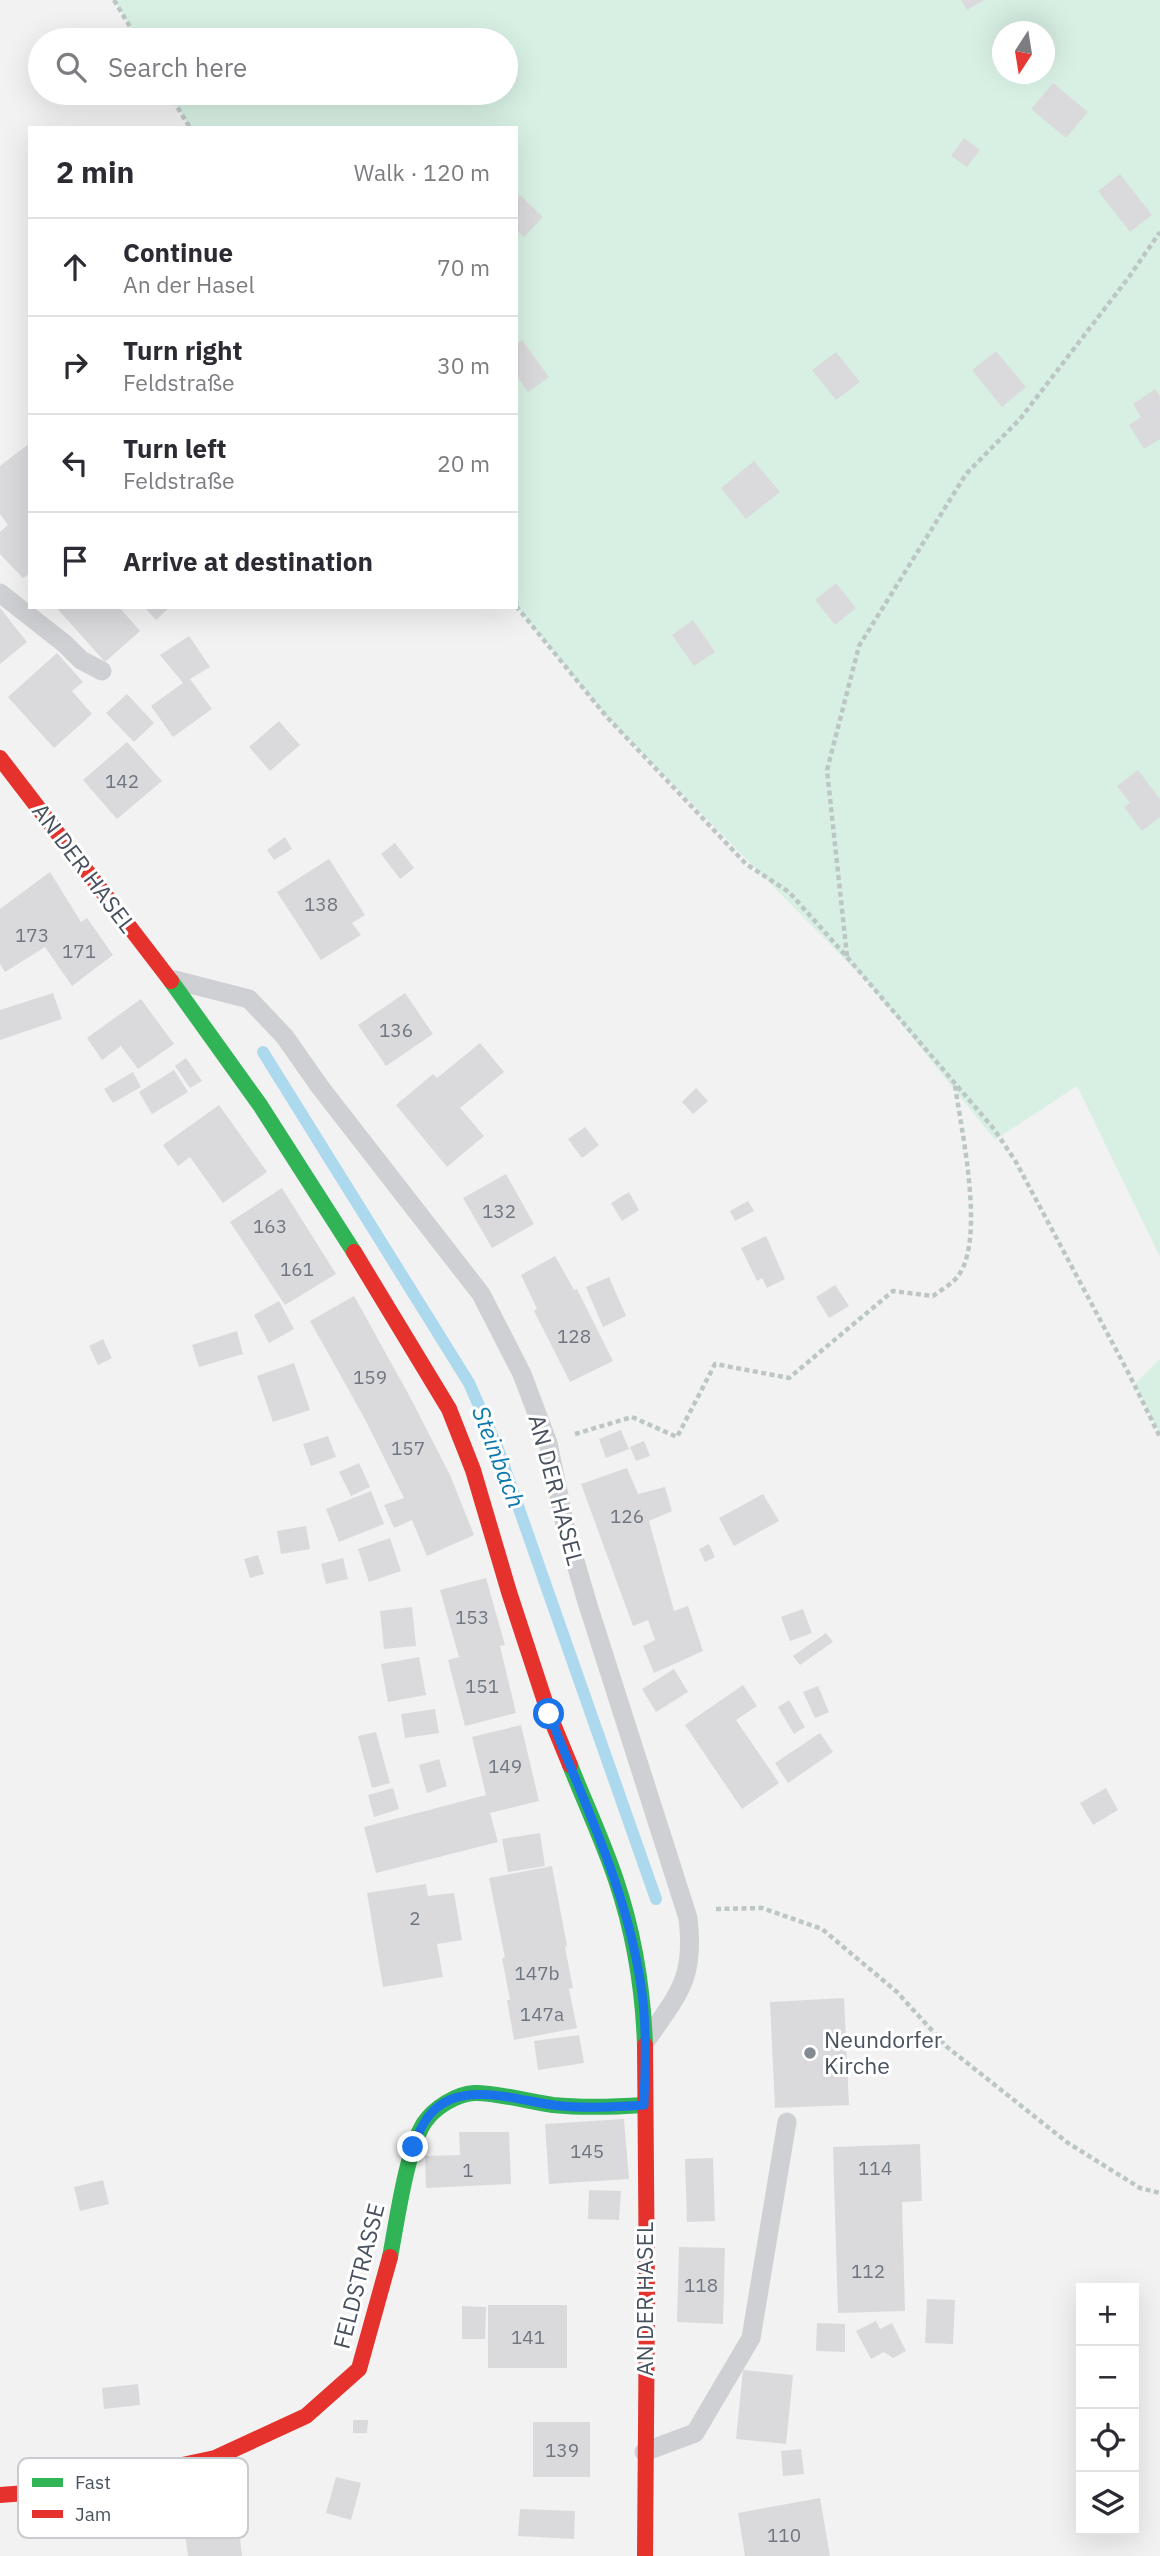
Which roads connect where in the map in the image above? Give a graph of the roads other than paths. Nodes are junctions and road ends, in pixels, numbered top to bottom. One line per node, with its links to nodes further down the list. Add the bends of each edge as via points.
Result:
1 (0, 593): 2 (lane, via 81,660)
2 (102, 671)
3 (0, 758): 4 (street, AN DER HASEL)
4 (169, 978): 5 (street, AN DER HASEL, via 267,1116 449,1409 473,1470 549,1714 616,1880 632,1938); 5 (lane, AN DER HASEL, via 249,999 285,1037 481,1294 522,1374 548,1443 587,1602 688,1919 689,1970)
5 (645, 2042): 6 (street, AN DER HASEL)
6 (644, 2105): 8 (street, AN DER HASEL); 9 (street, FELDSTRASSE, via 555,2105 474,2093 439,2108 425,2121 413,2147 386,2274 359,2369 306,2416)
7 (787, 2122): 8 (lane, via 751,2338 695,2432)
8 (645, 2452): 12 (street, AN DER HASEL)
9 (215, 2458)
10 (18, 2494): 11 (street, FELDSTRASSE)
11 (0, 2495)
12 (645, 2556)

